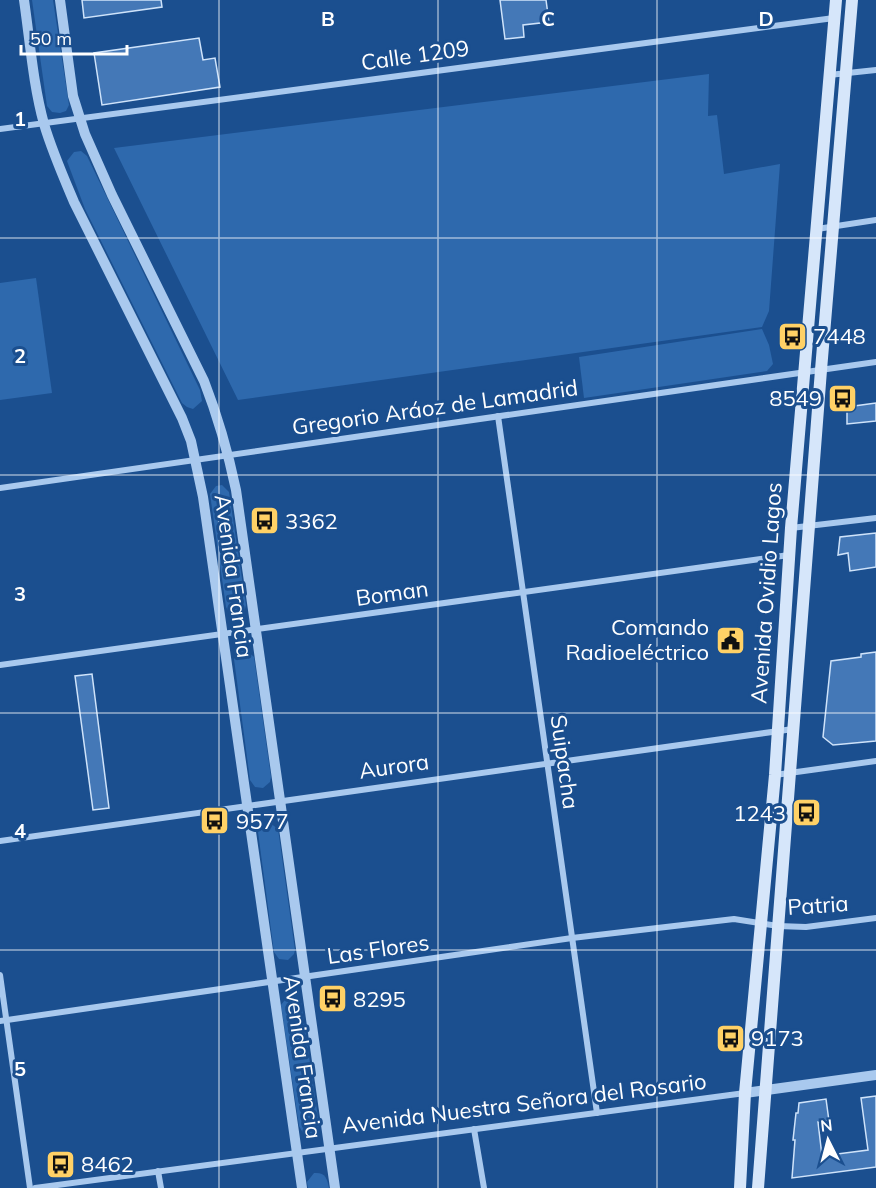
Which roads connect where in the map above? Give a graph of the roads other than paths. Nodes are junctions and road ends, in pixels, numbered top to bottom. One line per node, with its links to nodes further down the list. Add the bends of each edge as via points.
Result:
1 (24, 0): 10 (street, Avenida Francia)
2 (60, 0): 9 (street, Avenida Francia)
3 (836, 0): 5 (main road, Avenida Ovidio Lagos)
4 (852, 0): 7 (main road, Avenida Ovidio Lagos)
5 (834, 18): 8 (main road, Avenida Ovidio Lagos); 9 (street, Calle 1209)
6 (876, 70): 7 (street)
7 (844, 74): 8 (street); 13 (main road, Avenida Ovidio Lagos)
8 (829, 75): 14 (main road, Avenida Ovidio Lagos)
9 (80, 118): 10 (street, Calle 1209); 19 (street, Avenida Francia, via 112,195 204,381)
10 (44, 122): 11 (street, Calle 1209); 20 (street, Avenida Francia, via 74,202 182,418)
11 (0, 129)
12 (876, 220): 13 (street)
13 (832, 226): 14 (street); 16 (main road, Avenida Ovidio Lagos)
14 (816, 229): 17 (main road, Avenida Ovidio Lagos)
15 (876, 362): 16 (street, Gregorio Aráoz de Lamadrid)
16 (821, 370): 17 (street, Gregorio Aráoz de Lamadrid); 23 (main road, Avenida Ovidio Lagos)
17 (804, 372): 18 (street, Gregorio Aráoz de Lamadrid); 24 (main road, Avenida Ovidio Lagos)
18 (498, 416): 19 (street, Gregorio Aráoz de Lamadrid); 26 (street, Suipacha)
19 (229, 455): 20 (street, Gregorio Aráoz de Lamadrid); 27 (street, Avenida Francia)
20 (195, 460): 21 (street, Gregorio Aráoz de Lamadrid); 28 (street, Avenida Francia)
21 (0, 488)
22 (876, 518): 23 (street)
23 (809, 527): 24 (street); 30 (main road, Avenida Ovidio Lagos)
24 (791, 528): 25 (main road, Avenida Ovidio Lagos)
25 (789, 555): 26 (street, Boman); 31 (main road, Avenida Ovidio Lagos)
26 (523, 592): 27 (street, Boman); 33 (street, Suipacha)
27 (256, 630): 28 (street, Boman); 36 (street, Avenida Francia)
28 (223, 634): 29 (street, Boman); 37 (street, Avenida Francia)
29 (0, 665)
30 (793, 729): 31 (street, Aurora); 34 (main road, Avenida Ovidio Lagos)
31 (778, 731): 33 (street, Aurora); 35 (main road, Avenida Ovidio Lagos)
32 (876, 761): 34 (street)
33 (546, 763): 36 (street, Aurora); 42 (street, Suipacha)
34 (790, 773): 35 (street); 41 (main road, Avenida Ovidio Lagos)
35 (775, 775): 40 (main road, Avenida Ovidio Lagos)
36 (280, 801): 37 (street, Aurora); 44 (street, Avenida Francia)
37 (248, 806): 38 (street, Aurora); 45 (street, Avenida Francia)
38 (0, 841)
39 (876, 918): 41 (street, Patria, via 806,927)
40 (762, 923): 41 (street, Patria); 42 (street, Las Flores, via 734,919); 49 (main road, Avenida Ovidio Lagos)
41 (778, 926): 48 (main road, Avenida Ovidio Lagos)
42 (572, 938): 44 (street, Las Flores); 50 (street, Suipacha)
43 (0, 975): 46 (street)
44 (305, 977): 45 (street, Las Flores); 52 (street, Avenida Francia)
45 (273, 982): 46 (street, Las Flores); 53 (street, Avenida Francia)
46 (3, 1021): 55 (street)
47 (876, 1075): 48 (street, Avenida Nuestra Señora del Rosario)
48 (764, 1091): 49 (street, Avenida Nuestra Señora del Rosario); 62 (main road, Avenida Ovidio Lagos)
49 (745, 1094): 50 (street, Avenida Nuestra Señora del Rosario); 61 (main road, Avenida Ovidio Lagos)
50 (597, 1113): 51 (street, Avenida Nuestra Señora del Rosario)
51 (474, 1129): 52 (street, Avenida Nuestra Señora del Rosario); 60 (street)
52 (329, 1148): 53 (street, Avenida Nuestra Señora del Rosario); 59 (street, Avenida Francia)
53 (297, 1152): 54 (street, Avenida Nuestra Señora del Rosario); 58 (street, Avenida Francia)
54 (158, 1171): 56 (street, Avenida Nuestra Señora del Rosario); 57 (street)
55 (30, 1188)
56 (35, 1188)
57 (161, 1188)
58 (302, 1188)
59 (335, 1188)
60 (484, 1188)
61 (740, 1188)
62 (758, 1188)

